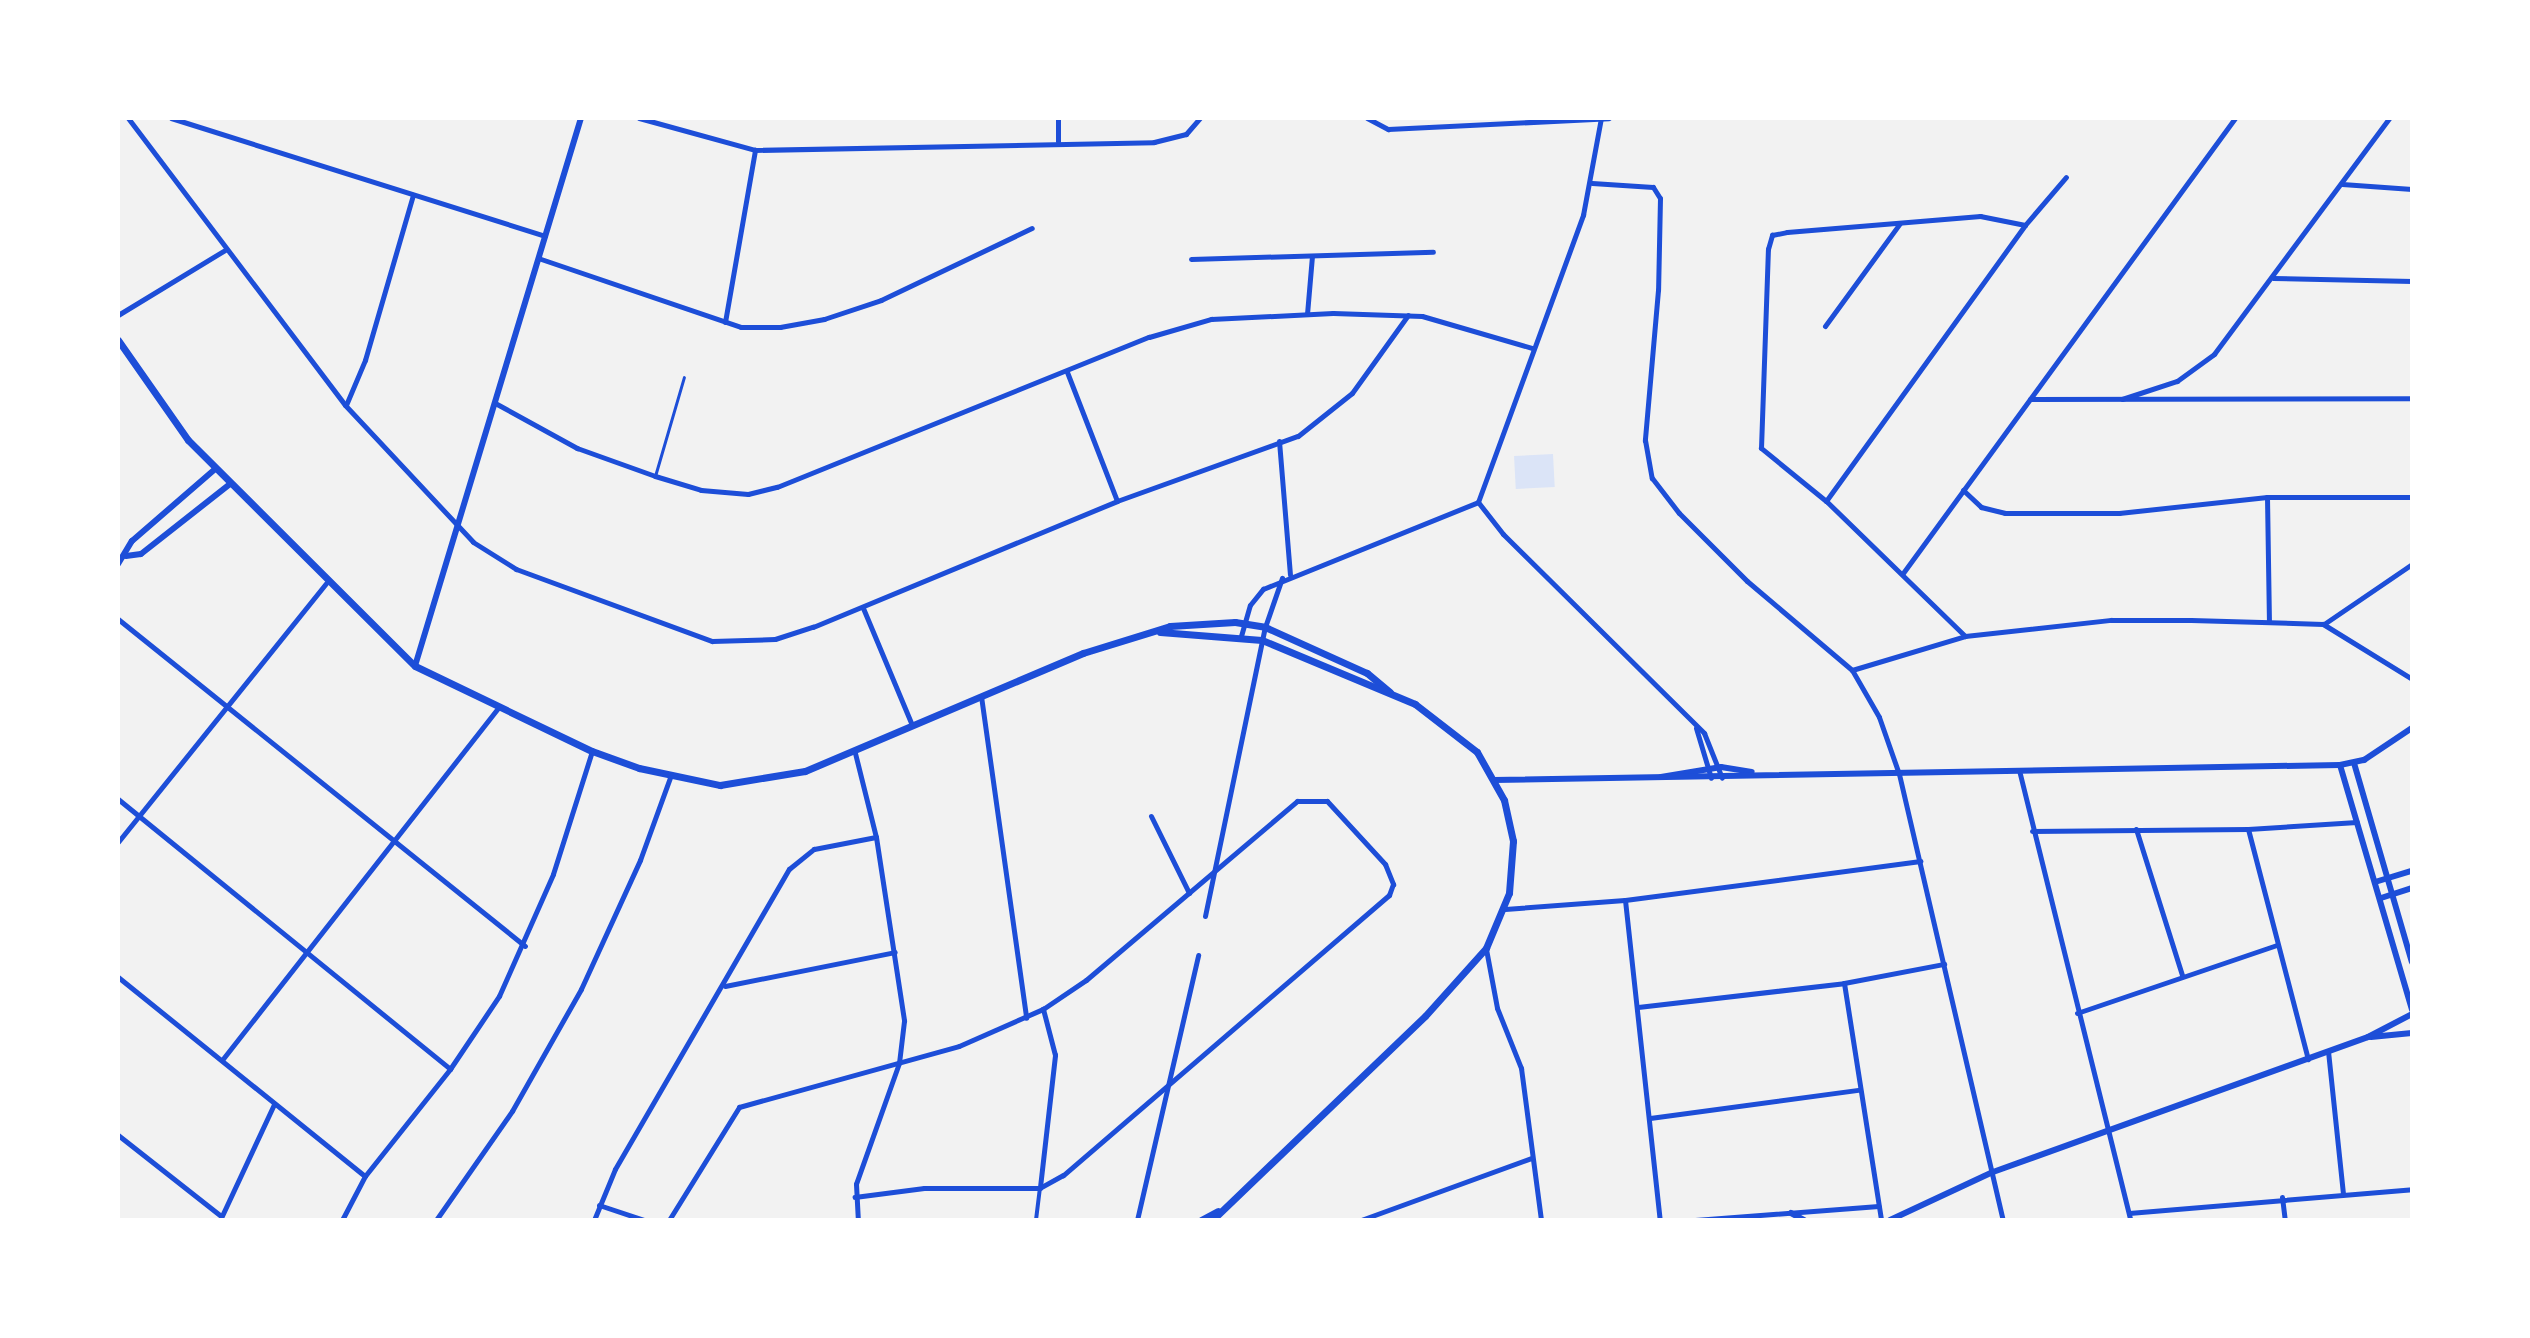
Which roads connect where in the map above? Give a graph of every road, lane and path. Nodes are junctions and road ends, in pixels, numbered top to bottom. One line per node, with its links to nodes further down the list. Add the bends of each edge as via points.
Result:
1 (128, 118): 23 (street)
2 (171, 118): 18 (street)
3 (581, 118): 22 (street)
4 (639, 118): 13 (street)
5 (1058, 118): 12 (street)
6 (1200, 118): 12 (street, via 1186,134 1164,141)
7 (1367, 118): 8 (street, via 1388,129)
8 (1601, 118): 9 (street); 15 (street)
9 (1609, 118)
10 (2235, 118): 40 (street)
11 (2389, 118): 16 (street)
12 (1058, 141): 13 (street)
13 (755, 150): 33 (street)
14 (2066, 177): 20 (street)
15 (1592, 183): 36 (street); 72 (street, via 1653,187 1660,198 1645,440 1652,478 1747,581)
16 (2341, 184): 17 (street); 28 (street)
17 (2412, 189)
18 (413, 195): 22 (street); 43 (street, via 365,360)
19 (1900, 223): 20 (street, via 1994,216); 34 (street); 52 (street, via 1770,237 1761,448)
20 (2025, 225): 52 (street)
21 (1032, 228): 33 (street, via 893,295 824,319 780,327)
22 (545, 236): 26 (street)
23 (225, 250): 31 (street); 43 (street)
24 (1433, 252): 25 (street)
25 (1312, 256): 27 (street); 30 (street)
26 (538, 258): 33 (street); 42 (street)
27 (1191, 259)
28 (2272, 278): 29 (street); 41 (street, via 2200,369)
29 (2412, 281)
30 (1307, 314): 32 (street); 37 (street, via 1194,323)
31 (118, 315)
32 (1408, 315): 36 (street); 44 (street, via 1373,368 1336,409 1308,431)
33 (725, 322)
34 (1825, 326)
35 (118, 340): 45 (main road, via 158,400)
36 (1532, 348): 53 (street)
37 (1067, 372): 46 (street, via 777,487 715,493); 51 (street)
38 (684, 377): 46 (lane)
39 (2412, 398): 41 (street)
40 (2029, 399): 41 (street); 48 (street)
41 (2122, 399)
42 (495, 403): 46 (street, via 577,448); 54 (street)
43 (345, 405): 54 (street)
44 (1279, 441): 51 (street); 58 (street)
45 (215, 469): 47 (main road); 55 (street, via 132,541)
46 (655, 476)
47 (230, 484): 55 (street, via 141,554); 60 (main road)
48 (1963, 490): 49 (street, via 1981,507 2005,513 2119,513); 57 (street)
49 (2267, 497): 50 (street); 63 (street)
50 (2412, 497)
51 (1117, 501): 61 (street)
52 (1826, 501): 57 (street)
53 (1478, 502): 58 (street); 79 (street, via 1503,534)
54 (459, 529): 61 (street, via 516,569 712,641 775,639); 71 (street)
55 (121, 558)
56 (2412, 564): 65 (street)
57 (1903, 573): 69 (street)
58 (1290, 575): 59 (street)
59 (1282, 578): 64 (street, via 1257,594); 66 (street)
60 (326, 583): 71 (main road); 76 (street)
61 (863, 608): 78 (street)
62 (118, 619): 76 (street)
63 (2269, 622): 65 (street); 69 (street, via 2111,620)
64 (1244, 623): 66 (main road); 67 (main road, via 1170,626); 68 (street)
65 (2323, 624): 73 (street)
66 (1265, 627): 70 (street); 74 (main road, via 1367,673)
67 (1160, 632): 68 (main road); 75 (main road, via 1083,653)
68 (1241, 636): 70 (main road)
69 (1965, 636): 72 (street)
70 (1262, 640): 74 (main road); 106 (street)
71 (415, 666): 77 (main road)
72 (1852, 670): 89 (street, via 1869,694)
73 (2412, 679)
74 (1390, 692): 94 (main road, via 1454,730)
75 (980, 695): 78 (main road); 133 (street)
76 (224, 706): 96 (street); 103 (street)
77 (498, 708): 81 (main road); 103 (street)
78 (911, 723): 82 (main road)
79 (1696, 727): 85 (street); 86 (street)
80 (2412, 728): 83 (street)
81 (592, 751): 90 (main road); 118 (street)
82 (855, 753): 90 (main road, via 805,771 741,784); 102 (street)
83 (2354, 763): 84 (street); 108 (street)
84 (2340, 765): 87 (street); 98 (street)
85 (1721, 767): 86 (street); 88 (street); 93 (street)
86 (1710, 768): 91 (street); 92 (street)
87 (2019, 770): 89 (street); 101 (street)
88 (1764, 774): 89 (street); 93 (street)
89 (1899, 774): 105 (street)
90 (671, 775): 162 (street, via 640,860 581,989 512,1111)
91 (1661, 777): 92 (street); 94 (street)
92 (1711, 778): 93 (street)
93 (1722, 778)
94 (1494, 780): 115 (main road, via 1513,841)
95 (118, 799): 96 (street)
96 (139, 816): 104 (street); 120 (street)
97 (1151, 816): 111 (street)
98 (2358, 822): 100 (street); 109 (street)
99 (2136, 829): 100 (street); 101 (street); 125 (street)
100 (2248, 829): 117 (street)
101 (2032, 831): 132 (street)
102 (876, 837): 121 (street); 128 (street, via 823,846 796,860)
103 (391, 841): 118 (street); 120 (street)
104 (118, 842)
105 (1920, 861): 114 (street); 124 (street)
106 (1218, 867): 111 (street); 116 (street); 141 (street, via 1297,801 1315,797 1327,801 1385,864 1393,889)
107 (2412, 871): 108 (street)
108 (2388, 878): 109 (street); 112 (street)
109 (2375, 882): 113 (street)
110 (2412, 888): 112 (street)
111 (1189, 893): 130 (street, via 1086,980)
112 (2393, 895): 113 (street); 123 (street)
113 (2381, 898): 131 (street)
114 (1625, 900): 115 (street); 129 (street)
115 (1505, 909): 119 (main road)
116 (1205, 916)
117 (2277, 945): 125 (street); 137 (street)
118 (525, 946): 140 (street)
119 (1486, 948): 147 (street, via 1497,1008 1521,1068); 157 (main road, via 1425,1016)
120 (307, 950): 138 (street); 140 (street)
121 (895, 952): 128 (street); 139 (street, via 904,1021)
122 (1198, 955): 141 (street)
123 (2412, 962)
124 (1944, 964): 127 (street); 148 (street)
125 (2182, 975): 132 (street)
126 (118, 977): 138 (street)
127 (1844, 983): 129 (street); 142 (street)
128 (724, 987): 155 (street)
129 (1638, 1007): 144 (street)
130 (1043, 1009): 133 (street); 150 (street, via 1055,1055)
131 (2412, 1012): 135 (street)
132 (2077, 1013): 145 (street)
133 (1026, 1018): 139 (street)
134 (2412, 1033): 135 (street)
135 (2368, 1037): 136 (street)
136 (2328, 1051): 137 (street); 152 (street)
137 (2308, 1059): 145 (street)
138 (222, 1060): 143 (street)
139 (899, 1063): 153 (street, via 875,1120); 165 (street, via 739,1107)
140 (450, 1069): 149 (street)
141 (1169, 1089): 150 (street, via 1077,1165); 168 (street)
142 (1858, 1090): 144 (street); 156 (street)
143 (274, 1104): 149 (street); 160 (street)
144 (1650, 1118): 173 (street)
145 (2110, 1127): 148 (street); 159 (street)
146 (118, 1135): 160 (street)
147 (1531, 1158): 171 (street); 172 (street)
148 (1993, 1172): 177 (street); 178 (street)
149 (365, 1176): 161 (street)
150 (1040, 1188): 153 (street, via 924,1188); 167 (street)
151 (2412, 1189): 152 (street)
152 (2343, 1194): 154 (street)
153 (855, 1197): 166 (street)
154 (2282, 1197): 159 (street); 179 (street)
155 (599, 1205): 163 (street); 164 (street)
156 (1878, 1206): 158 (street); 176 (street)
157 (1218, 1211): 169 (main road); 170 (main road)
158 (1791, 1213): 174 (street); 175 (street)
159 (2130, 1217)
160 (220, 1218)
161 (342, 1220)
162 (436, 1220)
163 (594, 1220)
164 (644, 1220)
165 (669, 1220)
166 (858, 1220)
167 (1036, 1220)
168 (1137, 1220)
169 (1201, 1220)
170 (1212, 1220)
171 (1361, 1220)
172 (1541, 1220)
173 (1660, 1220)
174 (1695, 1220)
175 (1804, 1220)
176 (1881, 1220)
177 (1890, 1220)
178 (2003, 1220)
179 (2285, 1220)

